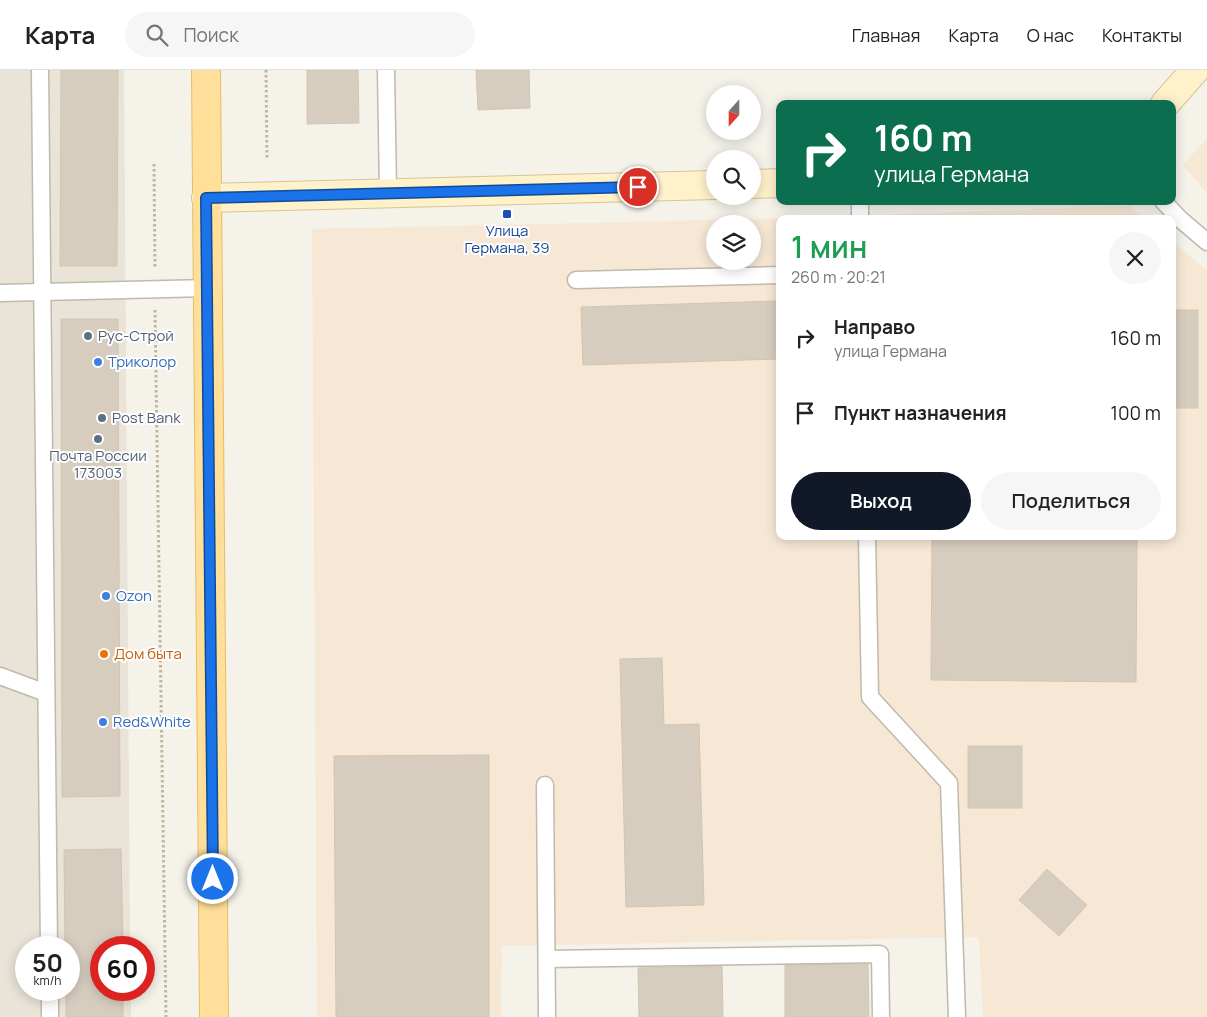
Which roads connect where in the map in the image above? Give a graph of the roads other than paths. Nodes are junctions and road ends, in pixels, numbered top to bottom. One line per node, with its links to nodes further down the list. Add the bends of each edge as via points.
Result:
1 (40, 70): 18 (lane)
2 (206, 70): 10 (main road)
3 (386, 70): 9 (lane)
4 (1195, 70): 5 (main road)
5 (1169, 100)
6 (776, 183): 7 (main road)
7 (761, 184)
8 (706, 185): 9 (main road)
9 (388, 193): 10 (main road)
10 (206, 198): 17 (main road)
11 (1166, 205): 12 (lane)
12 (1176, 215)
13 (1176, 215): 14 (lane)
14 (1207, 242)
15 (776, 275): 16 (lane)
16 (576, 280)
17 (208, 288): 18 (lane); 28 (main road)
18 (42, 292): 19 (lane); 22 (lane)
19 (0, 293)
20 (867, 540): 31 (lane, via 870,697 949,783)
21 (0, 676): 22 (lane)
22 (46, 693): 24 (lane)
23 (544, 785): 25 (lane)
24 (49, 936)
25 (547, 958): 29 (lane); 30 (lane, via 880,954)
26 (50, 1001): 27 (lane)
27 (50, 1017)
28 (214, 1017)
29 (547, 1017)
30 (880, 1017)
31 (957, 1017)

